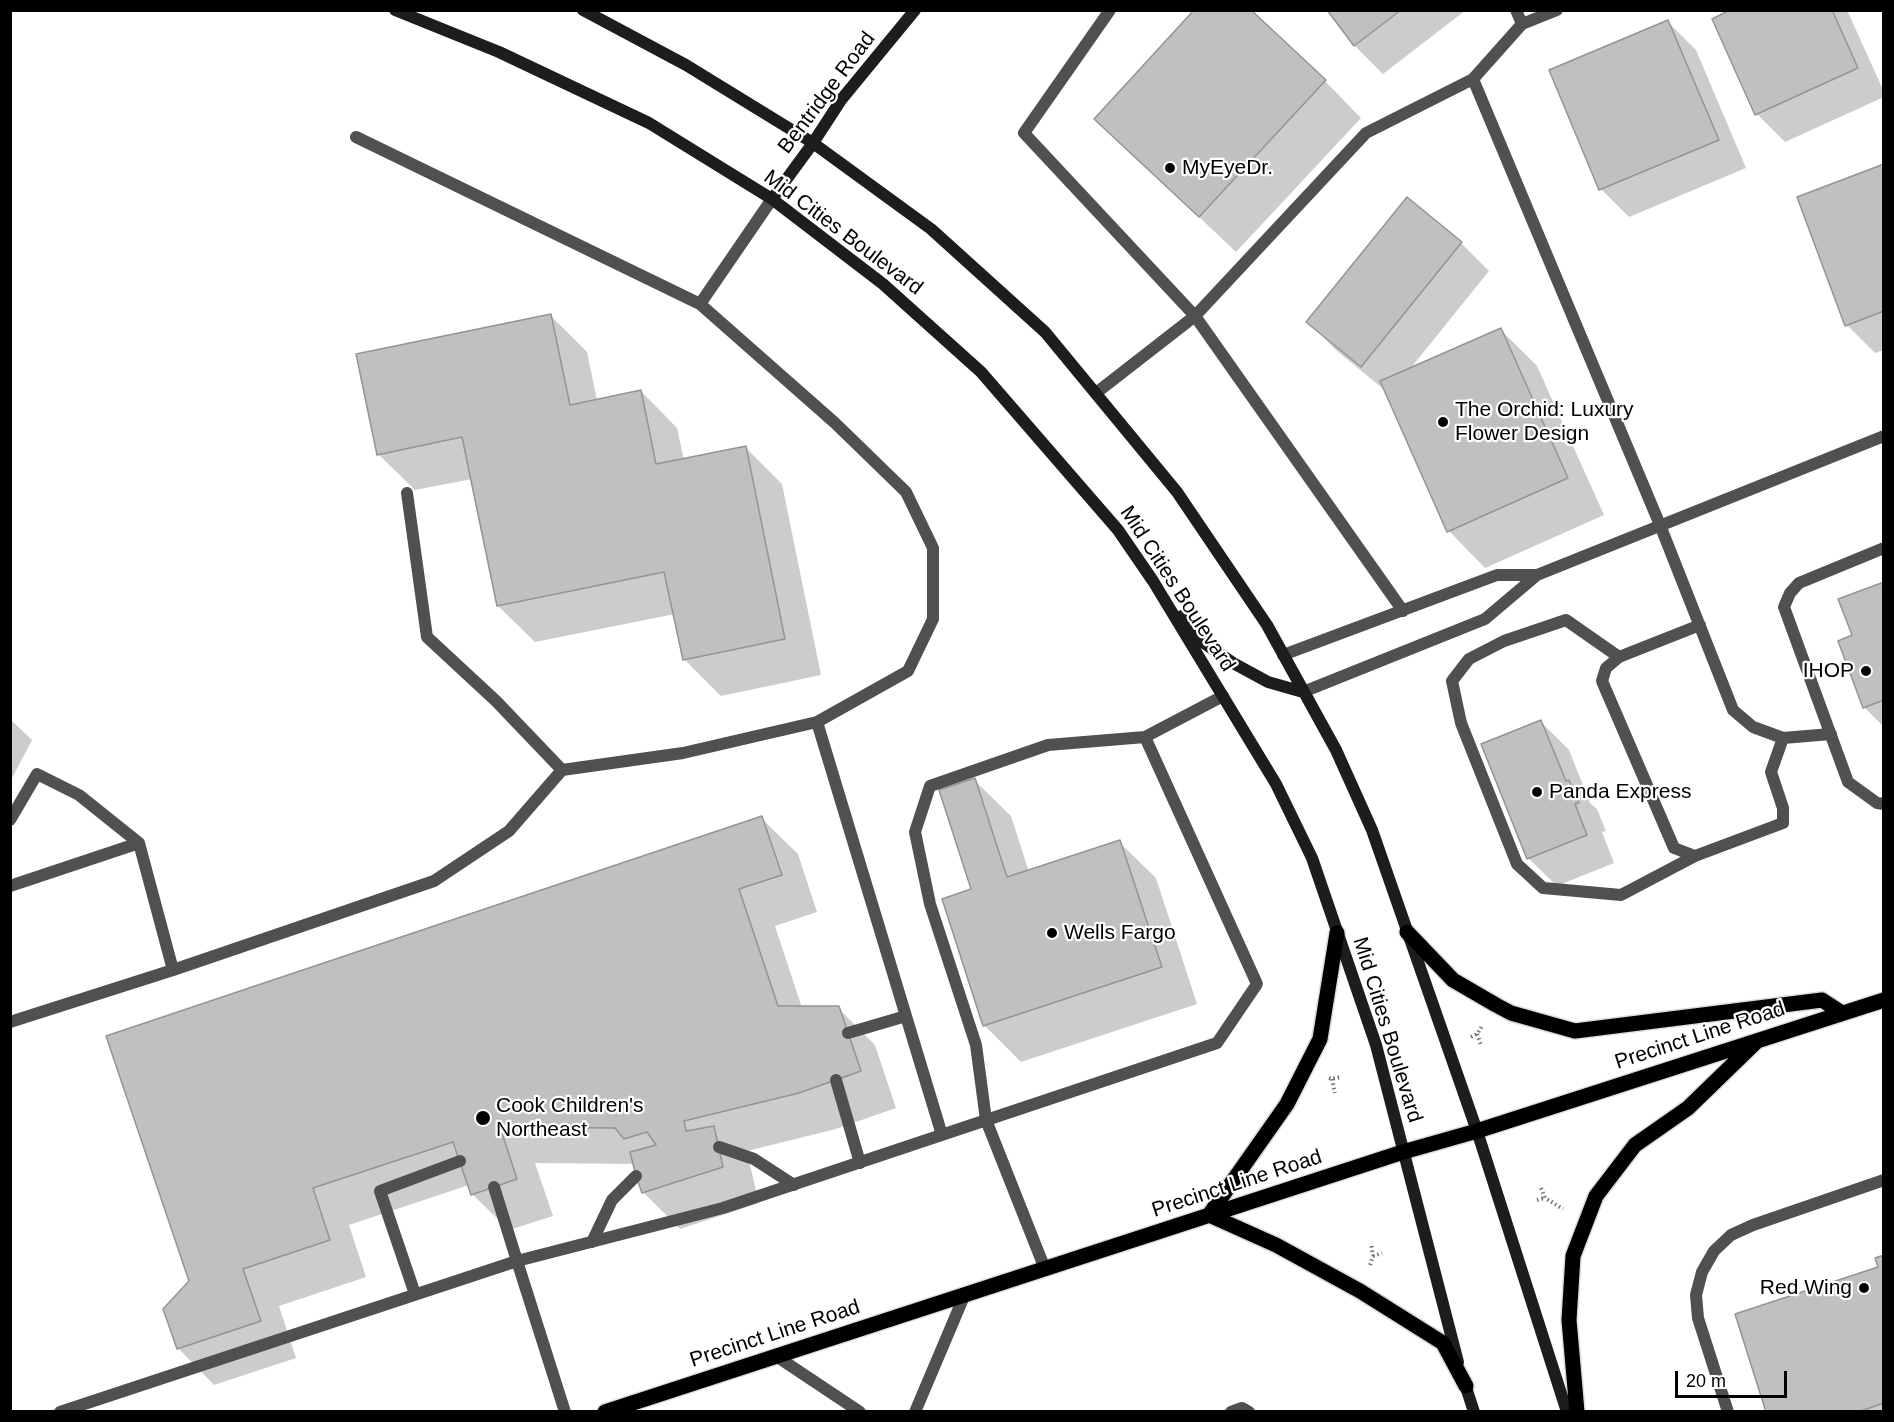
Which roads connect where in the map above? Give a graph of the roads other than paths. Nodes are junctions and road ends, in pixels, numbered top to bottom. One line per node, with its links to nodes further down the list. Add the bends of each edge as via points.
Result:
1 (395, 10): 11 (main road, Mid Cities Boulevard, via 499,52 649,123)
2 (583, 10): 10 (main road, via 686,65)
3 (915, 10): 10 (main road, Bentridge Road, via 841,100)
4 (1110, 10): 13 (lane, via 1024,133)
5 (1516, 10): 7 (lane)
6 (1557, 10): 7 (lane)
7 (1522, 24): 8 (lane)
8 (1473, 79): 13 (lane, via 1366,132); 17 (lane)
9 (356, 137): 12 (lane)
10 (813, 143): 11 (main road, Bentridge Road); 14 (main road, via 931,229 1045,332)
11 (772, 200): 12 (lane); 20 (main road, Mid Cities Boulevard, via 883,284 981,372 1118,530)
12 (700, 304): 27 (lane, via 835,423 906,492 933,548 933,619 908,671)
13 (1196, 316): 14 (lane); 21 (lane)
14 (1096, 393): 23 (main road, via 1177,492)
15 (1884, 436): 17 (lane)
16 (407, 493): 31 (lane, via 427,637)
17 (1660, 525): 19 (lane); 22 (lane)
18 (1884, 549): 28 (lane, via 1799,583 1784,607)
19 (1537, 575): 21 (lane, via 1497,575); 25 (lane, via 1485,619)
20 (1153, 581): 25 (main road, via 1204,643 1268,682); 26 (main road, Mid Cities Boulevard)
21 (1403, 611): 23 (lane)
22 (1700, 625): 24 (lane); 30 (lane, via 1733,710 1753,727)
23 (1283, 655): 25 (main road)
24 (1619, 657): 35 (lane, via 1606,668 1602,681 1674,848); 35 (lane, via 1566,620 1504,641 1469,659 1452,681 1461,723 1517,864 1543,888 1621,895)
25 (1303, 692): 37 (main road, via 1336,750 1372,830)
26 (1223, 696): 29 (lane); 38 (main road, Mid Cities Boulevard, via 1276,784 1312,858)
27 (817, 722): 31 (lane, via 683,753); 42 (lane)
28 (1831, 734): 30 (lane); 32 (lane, via 1848,782)
29 (1145, 737): 47 (lane, via 1048,745 930,786 915,832 930,904 976,1045); 47 (lane, via 1257,984 1217,1043)
30 (1783, 738): 35 (lane, via 1771,772 1783,808 1783,823)
31 (562, 770): 39 (lane, via 509,831 434,881)
32 (1884, 804)
33 (10, 819): 34 (lane, via 36,774 79,795)
34 (139, 843): 36 (lane); 39 (lane)
35 (1695, 856)
36 (10, 886)
37 (1407, 932): 41 (main road, via 1453,980 1511,1013 1575,1031 1822,1000); 48 (main road)
38 (1337, 933): 51 (main road, Mid Cities Boulevard, via 1376,1045); 58 (main road, via 1320,1039 1287,1104)
39 (173, 970): 43 (lane)
40 (1884, 999): 41 (main road, Precinct Line Road)
41 (1842, 1013): 45 (main road, Precinct Line Road)
42 (906, 1016): 44 (lane); 49 (lane)
43 (10, 1022)
44 (848, 1034)
45 (1759, 1040): 48 (main road, Precinct Line Road); 75 (main road, via 1688,1108 1635,1145 1596,1196 1573,1256 1569,1320)
46 (836, 1080): 53 (lane)
47 (986, 1120): 49 (lane); 61 (lane)
48 (1477, 1131): 51 (main road, Precinct Line Road); 74 (main road)
49 (942, 1135): 53 (lane)
50 (719, 1147): 56 (lane, via 754,1159)
51 (1403, 1152): 58 (main road, Precinct Line Road); 65 (main road, Mid Cities Boulevard)
52 (460, 1161): 62 (lane, via 380,1191)
53 (860, 1163): 56 (lane)
54 (636, 1176): 59 (lane, via 612,1200)
55 (1884, 1180): 76 (lane, via 1753,1225 1731,1235 1714,1251 1702,1272 1696,1295 1698,1318)
56 (794, 1185): 59 (lane)
57 (494, 1187): 60 (lane)
58 (1209, 1215): 61 (main road, Precinct Line Road); 65 (main road, via 1276,1245 1443,1343)
59 (592, 1242): 60 (lane)
60 (517, 1261): 62 (lane); 67 (lane)
61 (1045, 1269): 63 (main road, Precinct Line Road)
62 (415, 1294): 66 (lane)
63 (965, 1294): 64 (main road, Precinct Line Road); 70 (lane)
64 (776, 1356): 68 (main road, Precinct Line Road); 69 (lane)
65 (1466, 1386): 73 (main road, Mid Cities Boulevard)
66 (60, 1412)
67 (565, 1412)
68 (605, 1412)
69 (860, 1412)
70 (915, 1412)
71 (1231, 1412): 72 (lane, via 1242,1408)
72 (1249, 1412)
73 (1474, 1412)
74 (1567, 1412)
75 (1577, 1412)
76 (1728, 1412)

